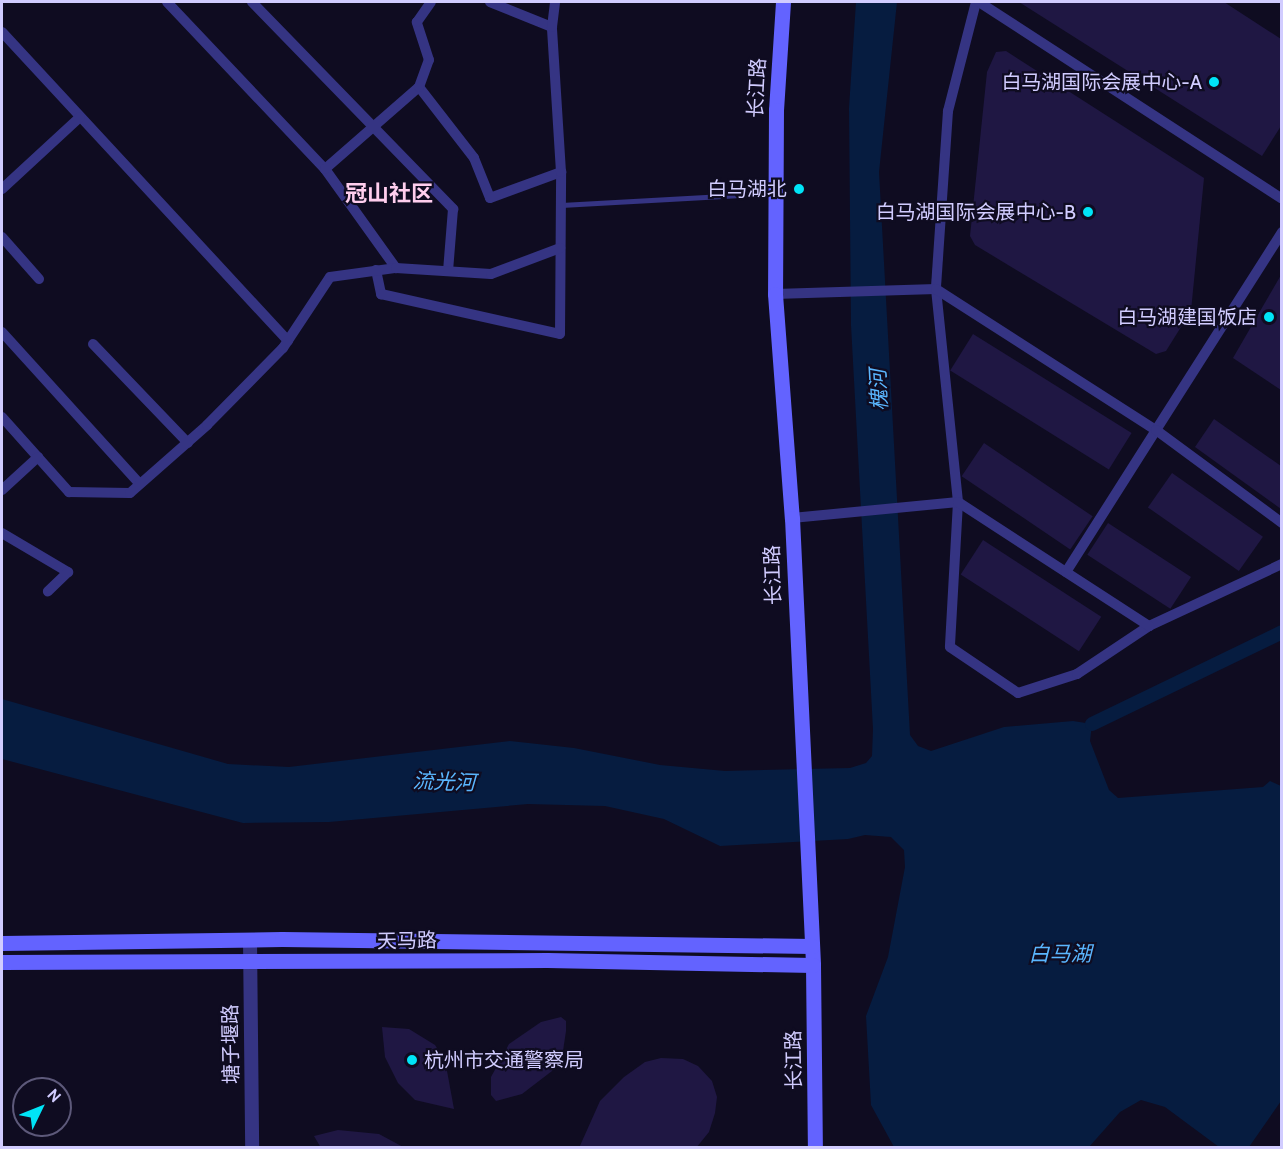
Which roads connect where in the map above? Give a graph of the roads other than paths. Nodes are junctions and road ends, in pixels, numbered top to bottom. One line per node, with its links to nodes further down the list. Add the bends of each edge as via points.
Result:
1 (252, 2): 12 (street)
2 (431, 2): 10 (street, via 417,22 429,60)
3 (490, 2): 8 (street)
4 (555, 2): 8 (street)
5 (783, 2): 16 (main road, 长江路)
6 (977, 2): 17 (street); 26 (street, via 948,111)
7 (170, 3): 13 (street)
8 (552, 27): 14 (street)
9 (2, 32): 11 (street)
10 (419, 87): 12 (street); 14 (street, via 474,158 490,198)
11 (80, 117): 15 (street); 29 (street)
12 (372, 128): 13 (street); 24 (street, via 453,209)
13 (325, 169): 22 (street)
14 (561, 172): 18 (street)
15 (2, 189)
16 (776, 193): 18 (lane); 27 (main road, 长江路)
17 (1281, 200)
18 (561, 205): 21 (street)
19 (1281, 232): 32 (street)
20 (2, 237): 25 (street)
21 (560, 248): 23 (street, via 560,334 381,294); 24 (street, via 491,274)
22 (396, 268): 23 (street); 24 (street)
23 (376, 270): 29 (street, via 330,277)
24 (448, 271)
25 (39, 279)
26 (936, 289): 27 (street); 32 (street); 37 (street)
27 (775, 294): 38 (main road, 长江路)
28 (2, 332): 35 (street)
29 (288, 341): 33 (street)
30 (93, 344): 33 (street)
31 (2, 417): 34 (street)
32 (1156, 430): 39 (street); 42 (street)
33 (188, 442): 35 (street)
34 (38, 457): 35 (street, via 69,492 130,493); 36 (street)
35 (140, 484)
36 (2, 490)
37 (958, 502): 38 (street); 42 (street); 44 (street, via 950,646 1018,693 1077,674)
38 (792, 518): 47 (main road, 长江路)
39 (1281, 523)
40 (2, 533): 43 (street, via 68,572)
41 (1281, 564): 44 (street)
42 (1066, 572): 44 (street)
43 (48, 591)
44 (1149, 626)
45 (250, 940): 46 (main road, 天马路); 47 (main road, 天马路); 49 (street, 塘子堰路)
46 (2, 943)
47 (812, 946): 50 (main road, 长江路)
48 (2, 962): 49 (main road, 天马路)
49 (250, 964): 50 (main road, 天马路, via 547,960); 51 (street, 塘子堰路)
50 (813, 965): 52 (main road, 长江路)
51 (252, 1148)
52 (815, 1148)

